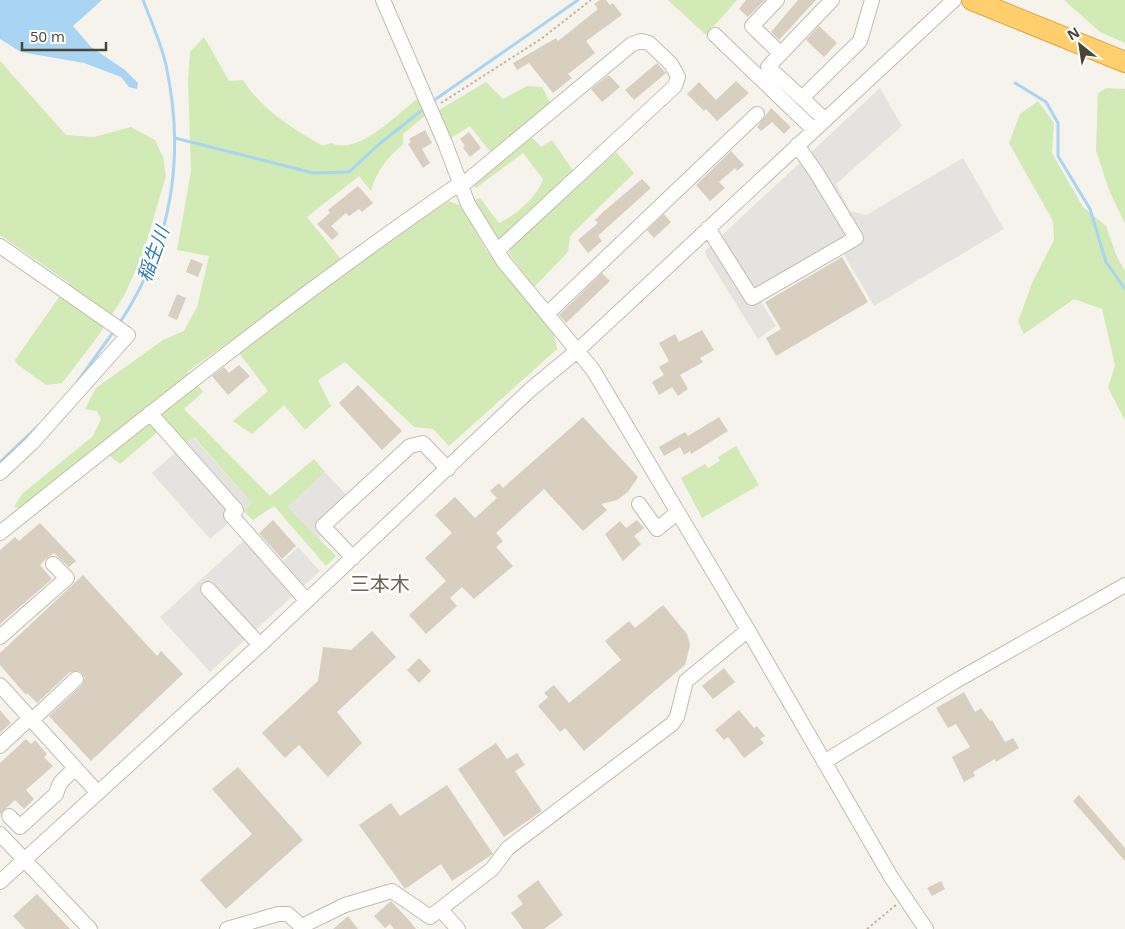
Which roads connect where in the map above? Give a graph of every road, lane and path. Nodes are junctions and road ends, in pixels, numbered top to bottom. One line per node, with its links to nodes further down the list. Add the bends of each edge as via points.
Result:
1 (383, 0): 12 (street)
2 (591, 0): 12 (path, via 541,39)
3 (777, 0): 9 (street, via 752,26)
4 (832, 0): 9 (street)
5 (872, 0): 11 (street, via 860,41)
6 (954, 0): 14 (street)
7 (972, 0): 10 (highway)
8 (715, 35): 15 (street)
9 (782, 54): 11 (street, via 768,67)
10 (1125, 62)
11 (802, 98): 14 (street)
12 (431, 110): 17 (street)
13 (757, 114): 21 (street)
14 (825, 120): 15 (street)
15 (814, 130): 16 (street)
16 (797, 145): 18 (street); 18 (street, via 856,238 752,298)
17 (460, 186): 20 (street); 20 (street, via 632,44 649,43 676,70 675,86); 23 (street, via 349,260)
18 (708, 228): 22 (street)
19 (0, 246): 25 (street, via 128,335 32,443)
20 (497, 251): 21 (street)
21 (546, 314): 22 (street)
22 (576, 350): 24 (street); 27 (street, via 593,370)
23 (150, 413): 28 (street); 33 (street, via 236,510 231,514)
24 (448, 469): 29 (street); 29 (street, via 423,444 410,446 322,526)
25 (0, 473)
26 (639, 504): 27 (street, via 657,529)
27 (678, 512): 34 (street)
28 (0, 533)
29 (353, 558): 33 (street)
30 (53, 564): 35 (street, via 67,578)
31 (1125, 585): 41 (street, via 954,682)
32 (208, 589): 36 (street)
33 (307, 601): 36 (street)
34 (748, 630): 41 (street); 49 (street, via 686,681 677,717 672,724 508,848 492,869)
35 (0, 638)
36 (260, 645): 43 (street)
37 (76, 679): 39 (street)
38 (0, 685): 39 (street)
39 (31, 719): 40 (street); 42 (street)
40 (0, 746)
41 (824, 762): 48 (street)
42 (76, 768): 43 (street); 44 (street, via 60,782 56,794 20,827)
43 (98, 793): 46 (street)
44 (10, 816)
45 (0, 834): 46 (street)
46 (25, 860): 47 (street); 51 (street)
47 (0, 882)
48 (904, 898): 54 (path); 55 (street)
49 (441, 910): 50 (street, via 430,917 392,891 345,905); 53 (street)
50 (303, 928): 52 (street, via 288,914 278,914)
51 (90, 929)
52 (227, 929)
53 (458, 929)
54 (867, 929)
55 (926, 929)

